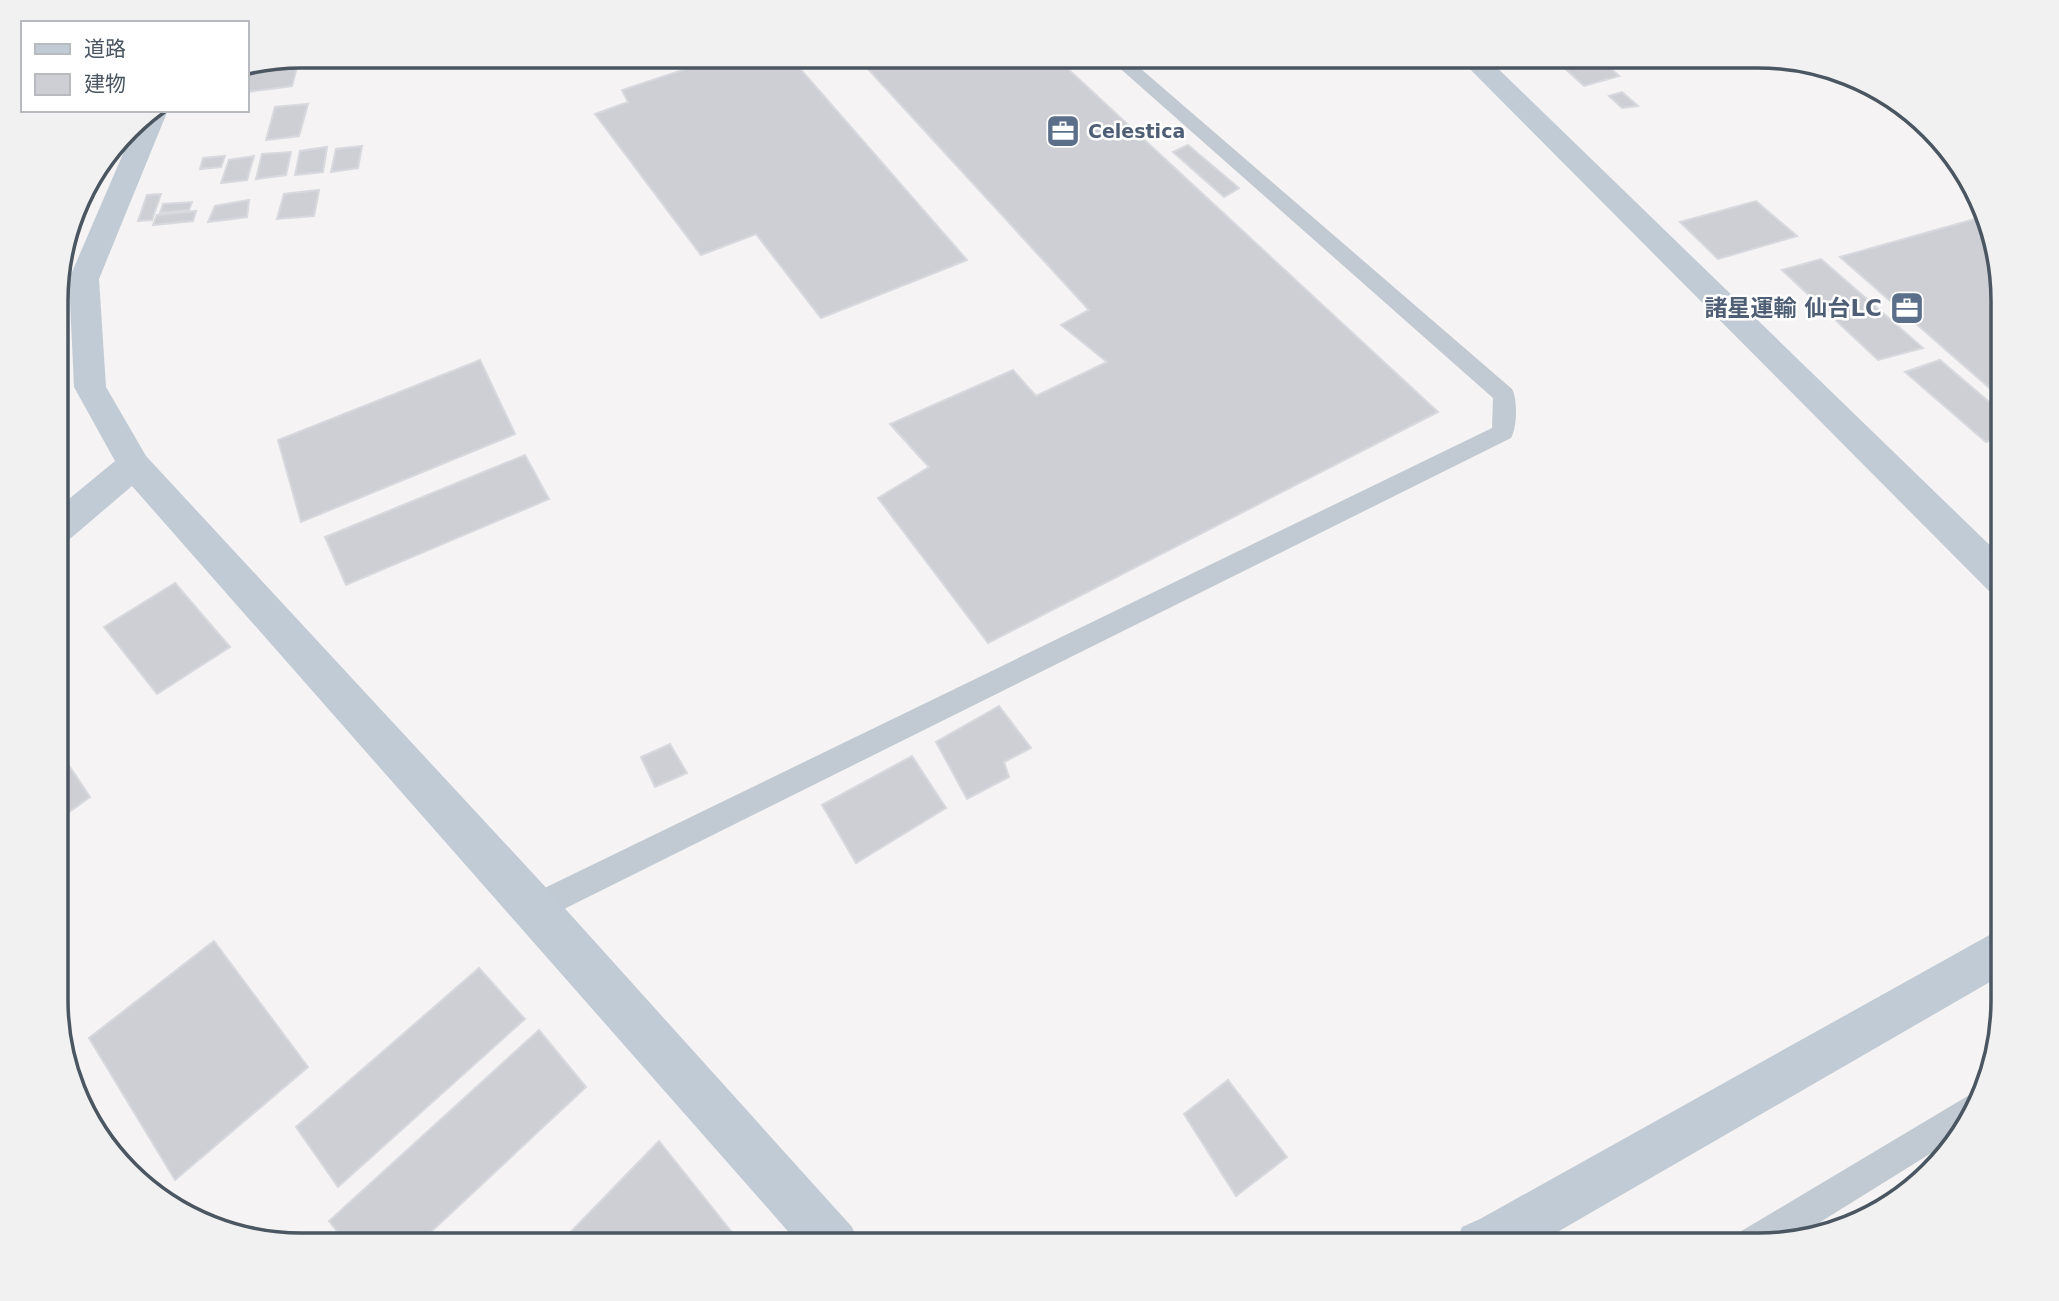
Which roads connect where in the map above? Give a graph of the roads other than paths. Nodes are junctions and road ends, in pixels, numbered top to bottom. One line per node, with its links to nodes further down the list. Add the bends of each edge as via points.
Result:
1 (1129, 68): 7 (lane, via 1504,396 1503,432)
2 (1482, 68): 6 (street)
3 (142, 131): 4 (street, via 84,279 90,387)
4 (134, 465): 5 (street); 7 (street)
5 (68, 520)
6 (1990, 567)
7 (535, 908): 12 (street)
8 (1990, 957): 10 (street)
9 (1958, 1118): 11 (lane)
10 (1507, 1232)
11 (1770, 1232)
12 (823, 1233)

